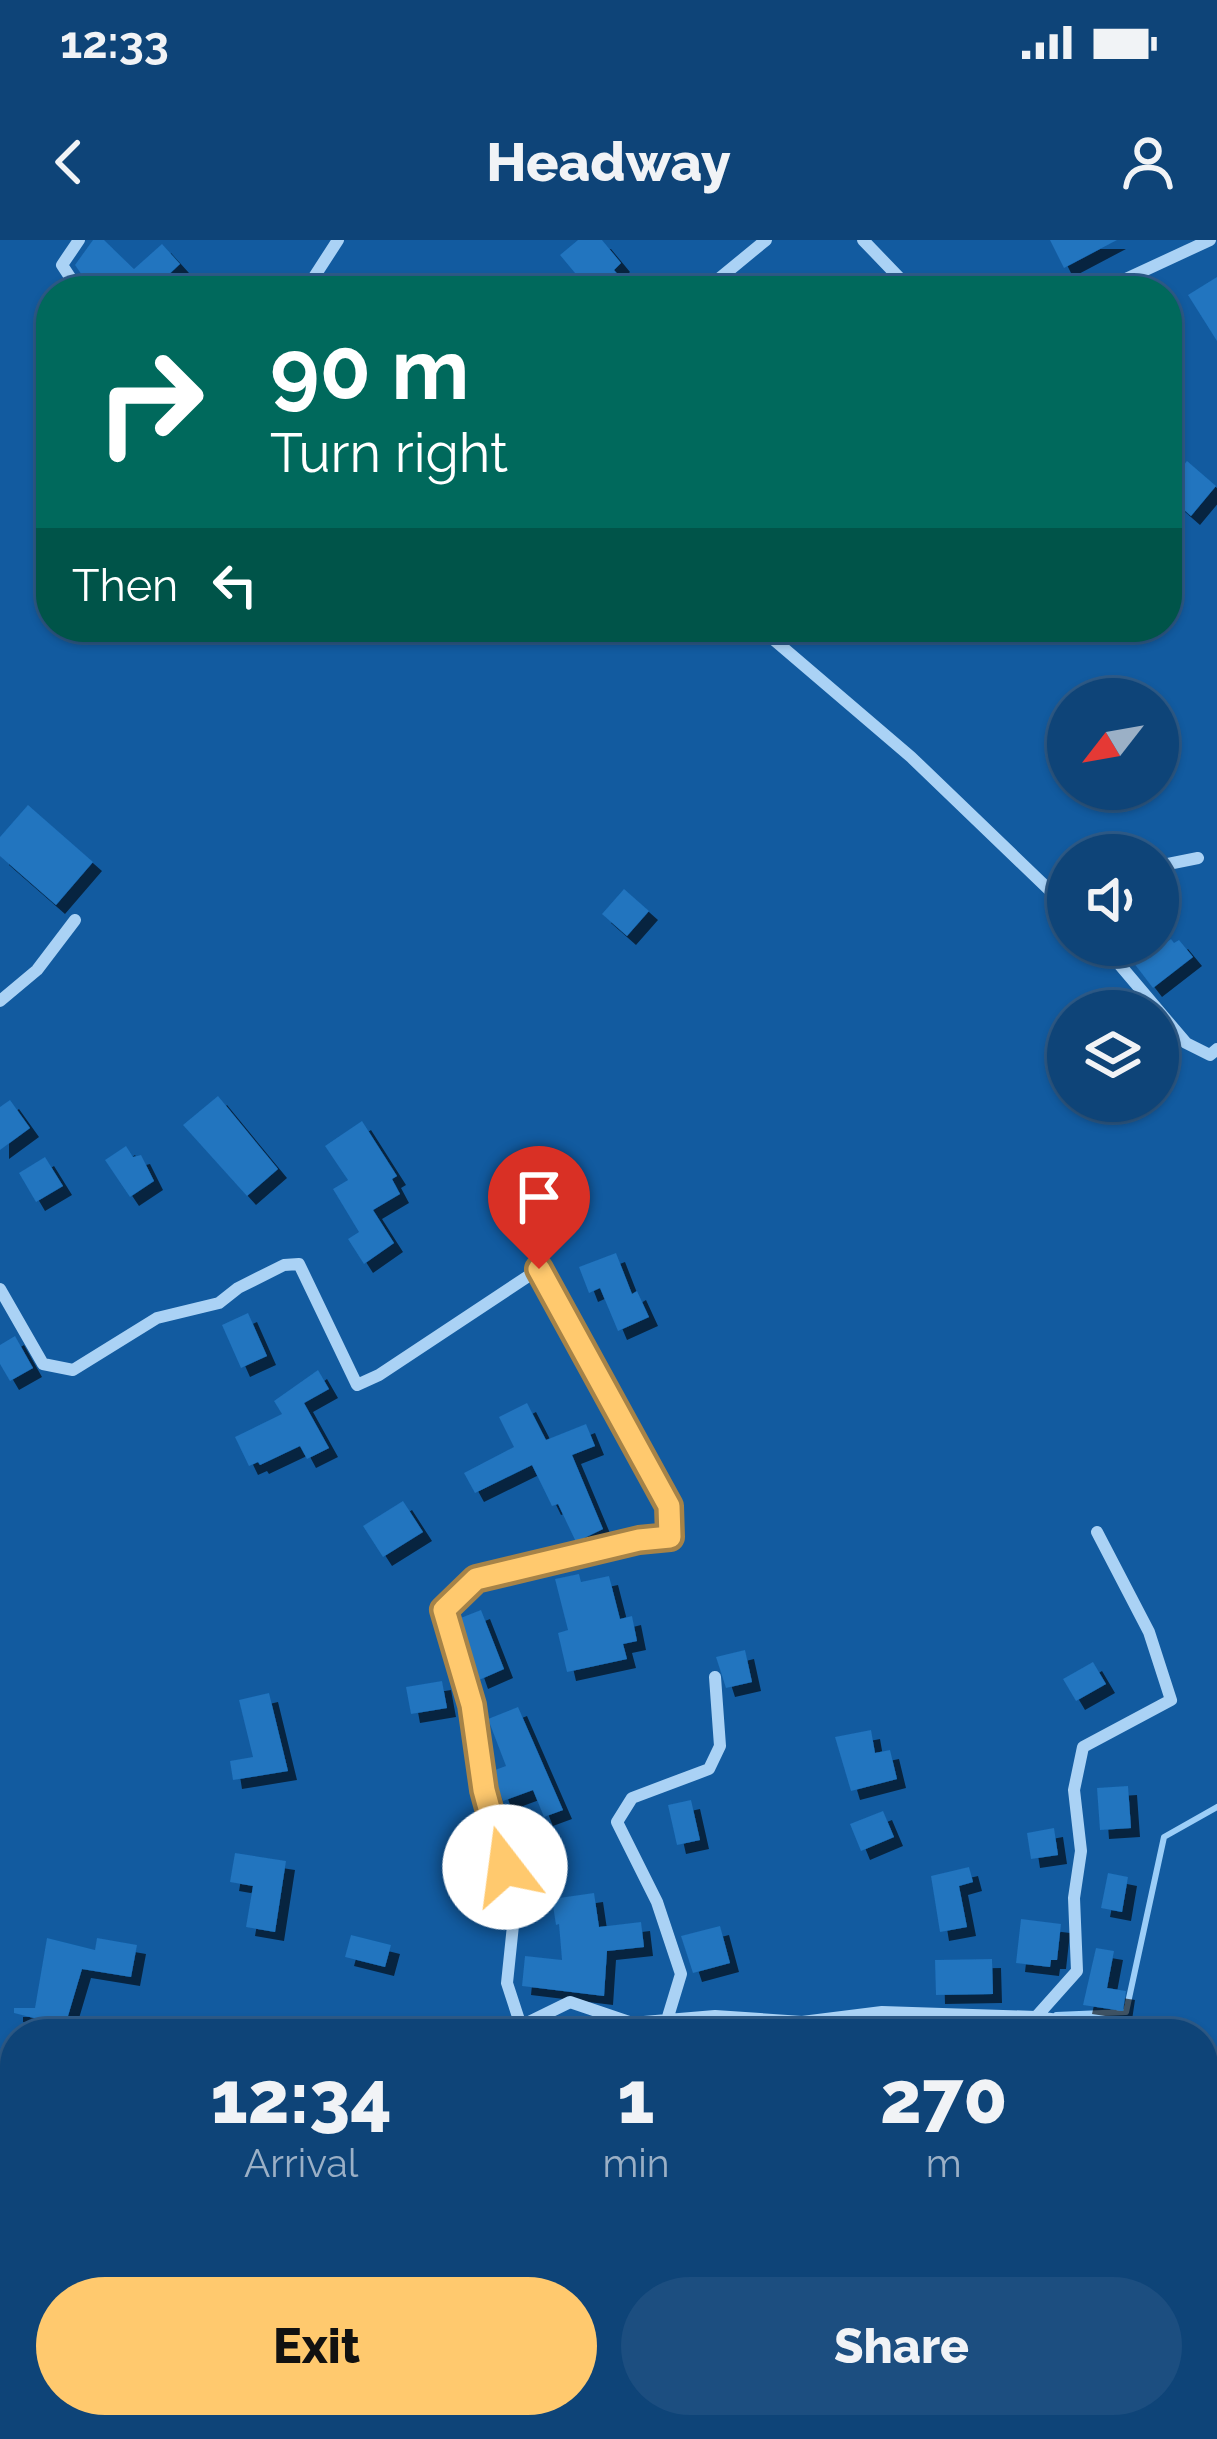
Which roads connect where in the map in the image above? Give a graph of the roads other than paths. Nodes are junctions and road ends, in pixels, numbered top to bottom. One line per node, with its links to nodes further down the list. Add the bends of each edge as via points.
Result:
1 (79, 240): 6 (street, via 62,265)
2 (338, 240): 7 (street)
3 (766, 240): 8 (street)
4 (863, 240): 9 (street)
5 (1210, 240): 10 (street)
6 (70, 276)
7 (315, 276)
8 (722, 276)
9 (897, 276)
10 (1132, 276)
11 (777, 642): 14 (street)
12 (1198, 858): 13 (street)
13 (1179, 862)
14 (1047, 888)
15 (75, 920): 17 (street, via 37,970)
16 (1121, 966): 18 (street, via 1186,1043 1210,1055)
17 (1, 998)
18 (1217, 1049)
19 (0, 1289): 23 (street, via 44,1364 73,1370 157,1318 218,1304 299,1264 356,1385 539,1269 669,1506 670,1537 476,1579 444,1610 515,1906 508,1983)
20 (1097, 1532): 22 (street, via 1149,1632 1171,1700 1083,1747 1074,1790 1077,1972)
21 (716, 1676): 26 (street, via 720,1746 709,1769 632,1798 617,1822 681,1974)
22 (1036, 2017): 29 (street, via 883,2012); 30 (street)
23 (517, 2019)
24 (540, 2019): 25 (street, via 570,2002)
25 (618, 2019)
26 (667, 2019)
27 (683, 2019): 28 (street)
28 (750, 2019)
29 (826, 2019)
30 (1051, 2019)

